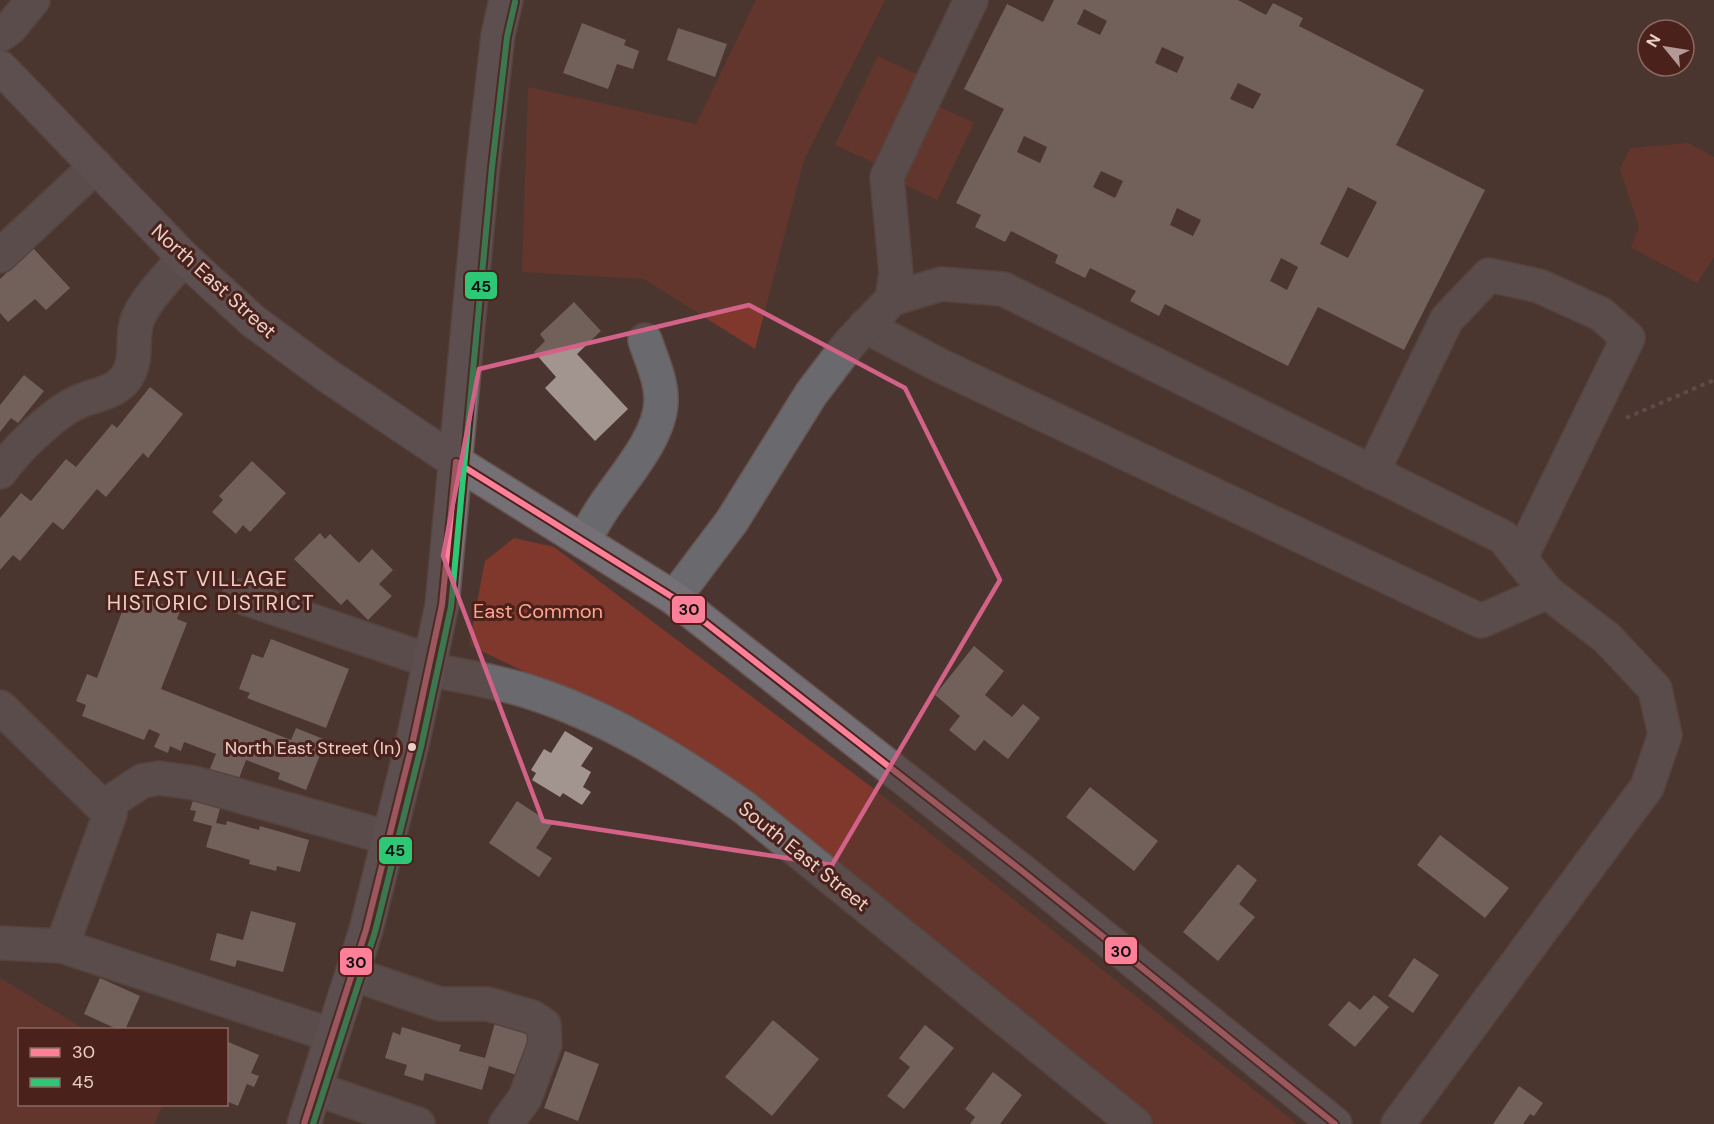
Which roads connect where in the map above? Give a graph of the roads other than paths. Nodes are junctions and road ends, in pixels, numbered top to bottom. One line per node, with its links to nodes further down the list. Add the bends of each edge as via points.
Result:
1 (33, 0): 4 (street)
2 (507, 0): 12 (main road, via 498,35 483,166)
3 (971, 0): 9 (street, via 887,177 896,273)
4 (0, 35)
5 (0, 68): 6 (main road, North East Street)
6 (96, 166): 7 (street); 8 (main road, North East Street)
7 (0, 256)
8 (184, 258): 12 (main road, North East Street, via 253,321); 13 (street, via 139,316 133,364 117,388 77,402 39,429)
9 (892, 299): 10 (street); 14 (street, via 941,284 1003,289)
10 (865, 326): 17 (street, via 943,367 1481,621); 19 (street, via 811,394 732,521)
11 (645, 340): 15 (street, via 659,384 657,423)
12 (456, 462): 15 (main road); 20 (main road, via 441,605)
13 (0, 472)
14 (1372, 472): 16 (street, via 1503,537); 16 (street, via 1447,319 1489,275 1539,286 1601,314 1628,338)
15 (583, 541): 19 (main road)
16 (1520, 559): 17 (street)
17 (1547, 592): 34 (street, via 1607,638 1655,689 1665,735 1647,787)
18 (239, 596): 20 (street, South East Street)
19 (674, 598): 33 (main road, via 1022,871)
20 (429, 665): 23 (main road); 32 (street, South East Street, via 559,702 626,732 699,775 754,815)
21 (0, 707): 22 (street)
22 (103, 807): 23 (street, via 142,781 159,778 194,783); 25 (street, via 111,814)
23 (389, 838): 26 (main road)
24 (0, 943): 25 (street)
25 (62, 946): 27 (street)
26 (353, 974): 27 (main road); 31 (street, via 440,1004 488,1004 532,1017 544,1025 546,1044 525,1098)
27 (331, 1035): 28 (main road)
28 (316, 1089): 29 (main road); 30 (street)
29 (304, 1124)
30 (418, 1124)
31 (506, 1124)
32 (1135, 1124)
33 (1335, 1124)
34 (1398, 1124)

